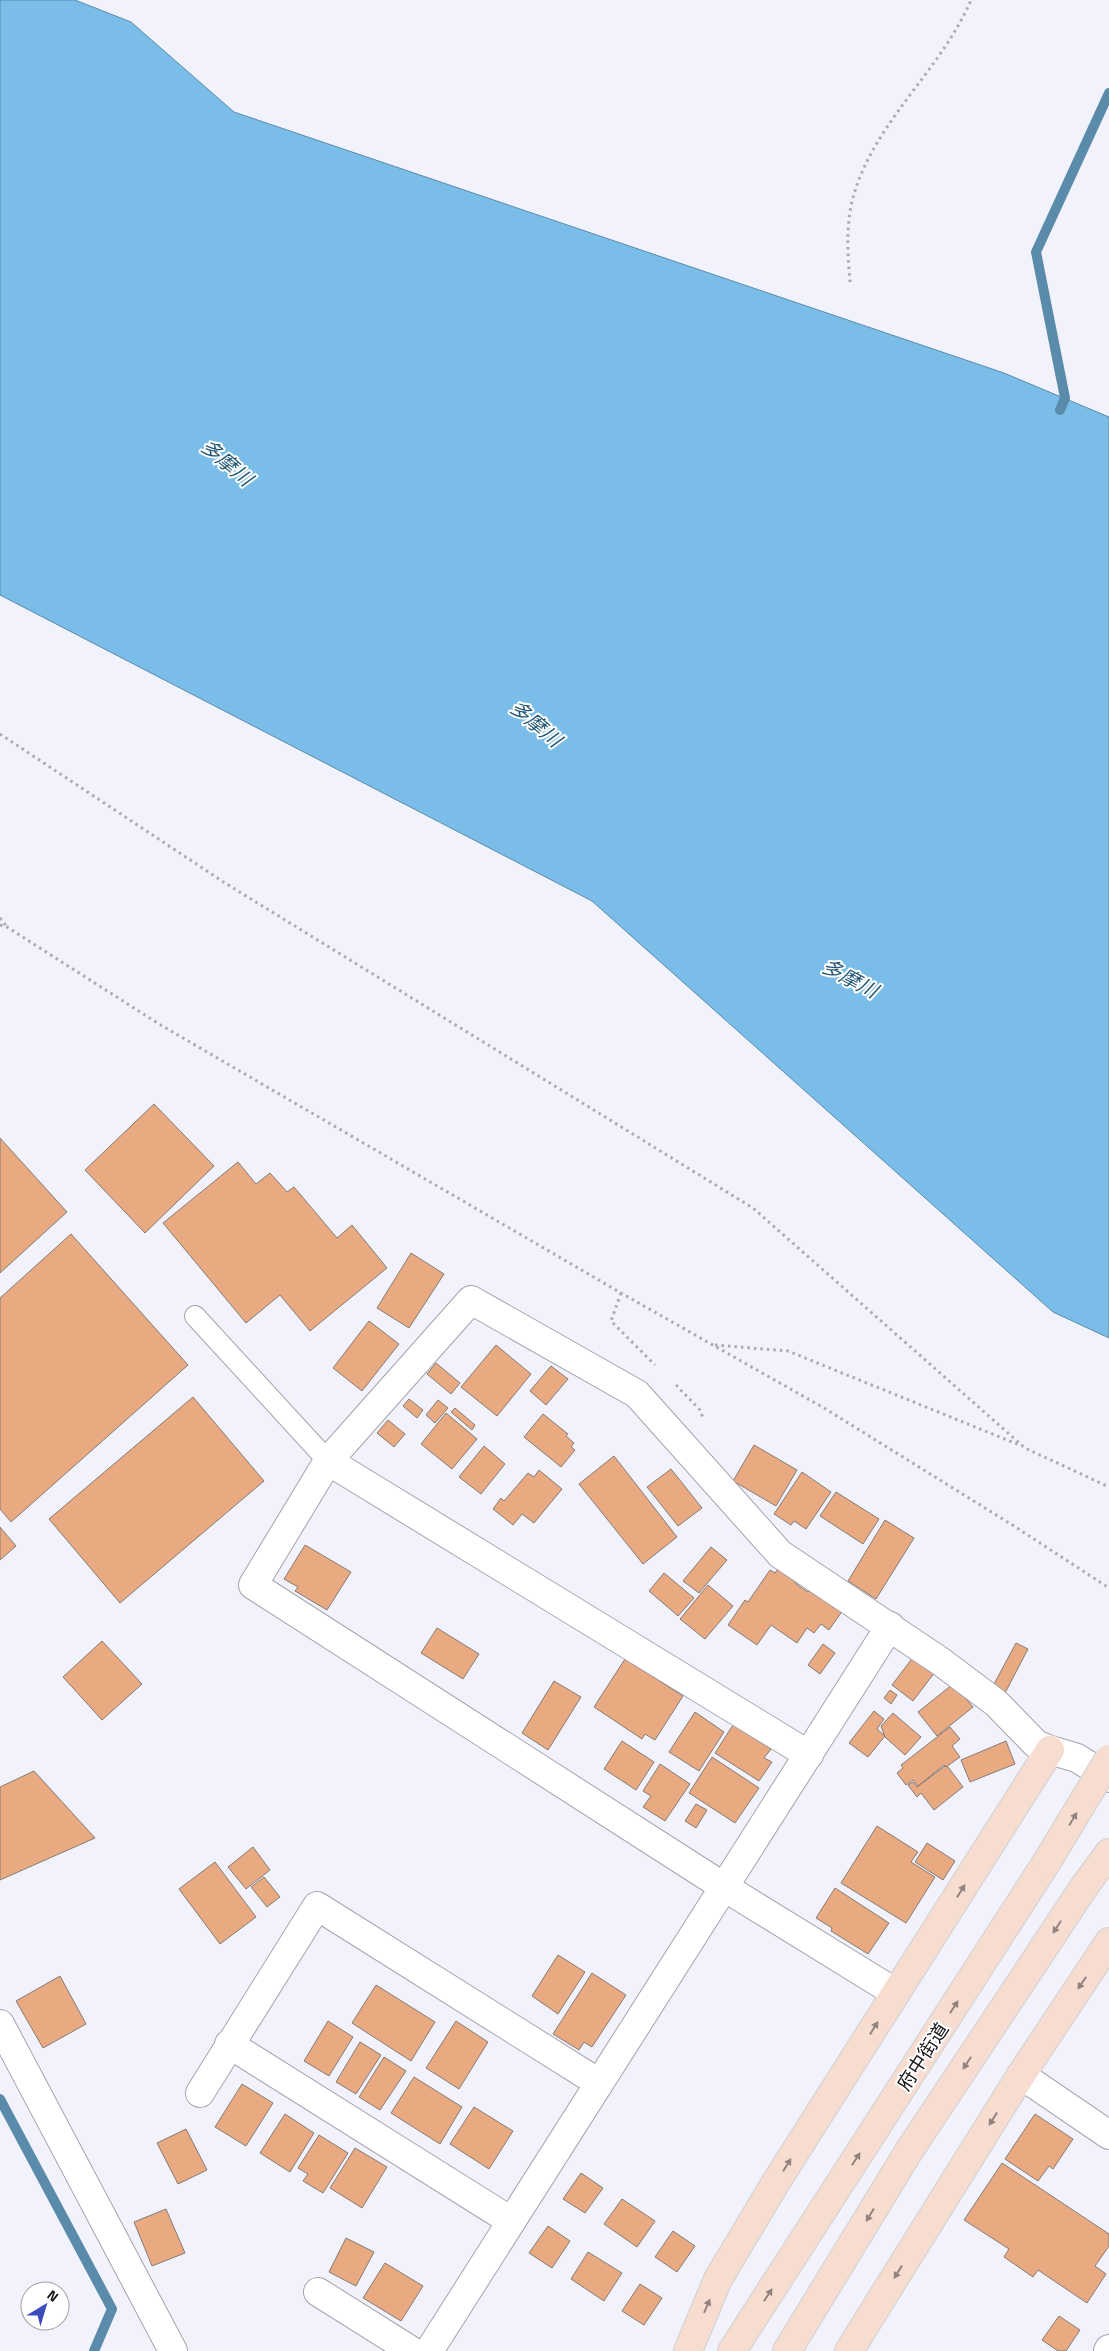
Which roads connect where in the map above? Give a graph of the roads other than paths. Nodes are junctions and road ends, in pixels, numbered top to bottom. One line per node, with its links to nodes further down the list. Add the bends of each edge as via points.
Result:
1 (195, 1316): 2 (lane)
2 (328, 1461): 3 (street, via 471,1300 637,1394 780,1554); 5 (street); 9 (street, via 253,1585)
3 (890, 1626): 4 (street, via 996,1704 1036,1744); 5 (street)
4 (1050, 1750): 7 (street, via 1077,1758); 11 (main road, one-way to 4)
5 (809, 1755): 9 (street)
6 (1109, 1759): 24 (main road, 府中街道, one-way to 6, bridge, via 1048,1860)
7 (1109, 1778)
8 (1109, 1852): 25 (main road, one-way to 25, via 909,2151)
9 (724, 1887): 11 (street); 15 (street)
10 (1109, 1942): 14 (main road, one-way to 14)
11 (896, 1993): 23 (main road, one-way to 11, via 718,2279)
12 (0, 2024): 20 (street)
13 (229, 2044): 15 (street, via 318,1906); 16 (street); 18 (street)
14 (1021, 2074): 17 (street); 26 (main road, one-way to 26)
15 (599, 2083): 18 (street)
16 (200, 2092)
17 (1109, 2135)
18 (512, 2221): 22 (street)
19 (318, 2292): 21 (street)
20 (173, 2351)
21 (412, 2351)
22 (429, 2351)
23 (688, 2351)
24 (732, 2351)
25 (787, 2351)
26 (848, 2351)

